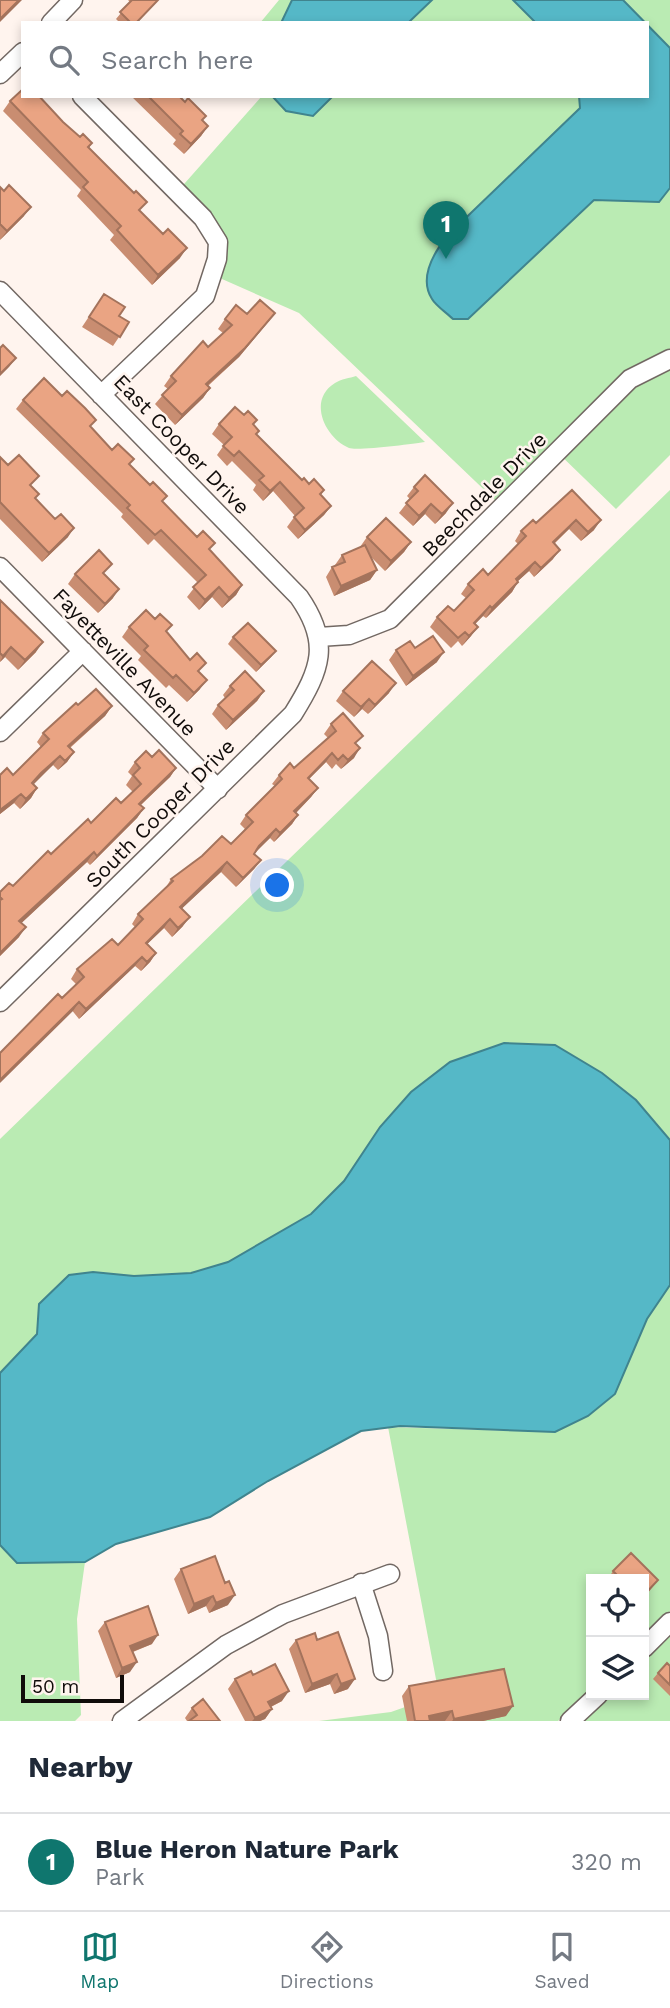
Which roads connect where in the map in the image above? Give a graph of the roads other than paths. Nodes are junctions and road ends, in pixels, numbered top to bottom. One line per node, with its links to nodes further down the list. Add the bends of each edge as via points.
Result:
1 (73, 0): 2 (street)
2 (53, 21)
3 (21, 54): 4 (street)
4 (0, 74)
5 (84, 98): 8 (street, via 203,218 218,242 205,296)
6 (0, 291): 8 (street, East Cooper Drive)
7 (670, 359): 10 (street, Beechdale Drive, via 630,379 390,619 349,635)
8 (102, 395): 10 (street, East Cooper Drive, via 299,597)
9 (0, 567): 11 (street, Fayetteville Avenue)
10 (319, 637): 13 (street, South Cooper Drive, via 319,661 311,685 293,714)
11 (83, 651): 12 (street); 13 (street, Fayetteville Avenue)
12 (0, 732)
13 (218, 789): 14 (street, South Cooper Drive)
14 (0, 1002)
15 (390, 1574): 16 (street)
16 (361, 1583): 19 (street, via 378,1636); 21 (street, via 283,1614 226,1645)
17 (670, 1622): 18 (street)
18 (649, 1643)
19 (383, 1671)
20 (593, 1700): 22 (street)
21 (122, 1721)
22 (570, 1721)

